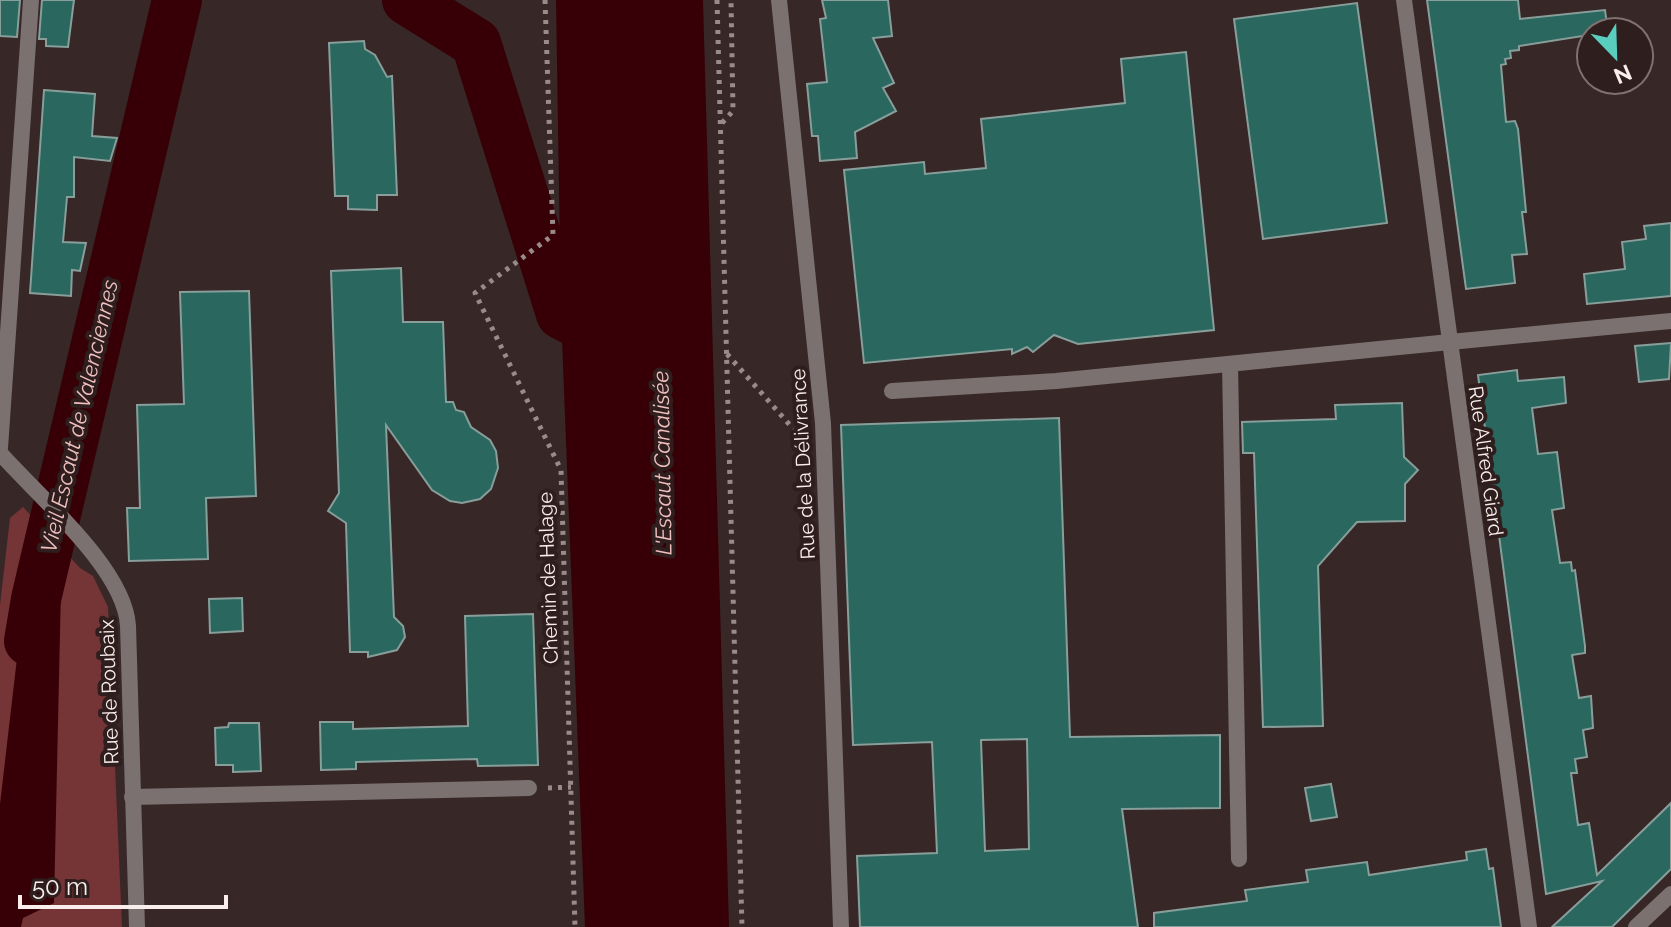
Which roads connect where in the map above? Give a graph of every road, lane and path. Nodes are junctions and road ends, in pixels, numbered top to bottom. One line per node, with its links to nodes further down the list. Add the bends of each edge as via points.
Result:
1 (31, 0): 8 (street)
2 (545, 0): 21 (path, Chemin de Halage, via 553,235 475,293 561,470)
3 (717, 0): 7 (path)
4 (731, 0): 7 (path, via 733,111)
5 (779, 0): 15 (street, Rue de la Délivrance, via 822,394)
6 (1404, 0): 10 (street, Rue Alfred Giard)
7 (721, 124): 11 (path)
8 (7, 258): 14 (street)
9 (1671, 321): 10 (street)
10 (1450, 342): 12 (street); 24 (street, Rue Alfred Giard)
11 (726, 353): 15 (path); 22 (path)
12 (1230, 364): 13 (street); 18 (street)
13 (892, 391)
14 (0, 450): 17 (street, Rue de Roubaix, via 99,561 127,611)
15 (825, 465): 23 (street, Rue de la Délivrance)
16 (529, 788): 17 (street)
17 (132, 797): 20 (street, Rue de Roubaix)
18 (1239, 859)
19 (1671, 894): 25 (street)
20 (137, 927)
21 (575, 927)
22 (742, 927)
23 (841, 927)
24 (1529, 927)
25 (1636, 927)

